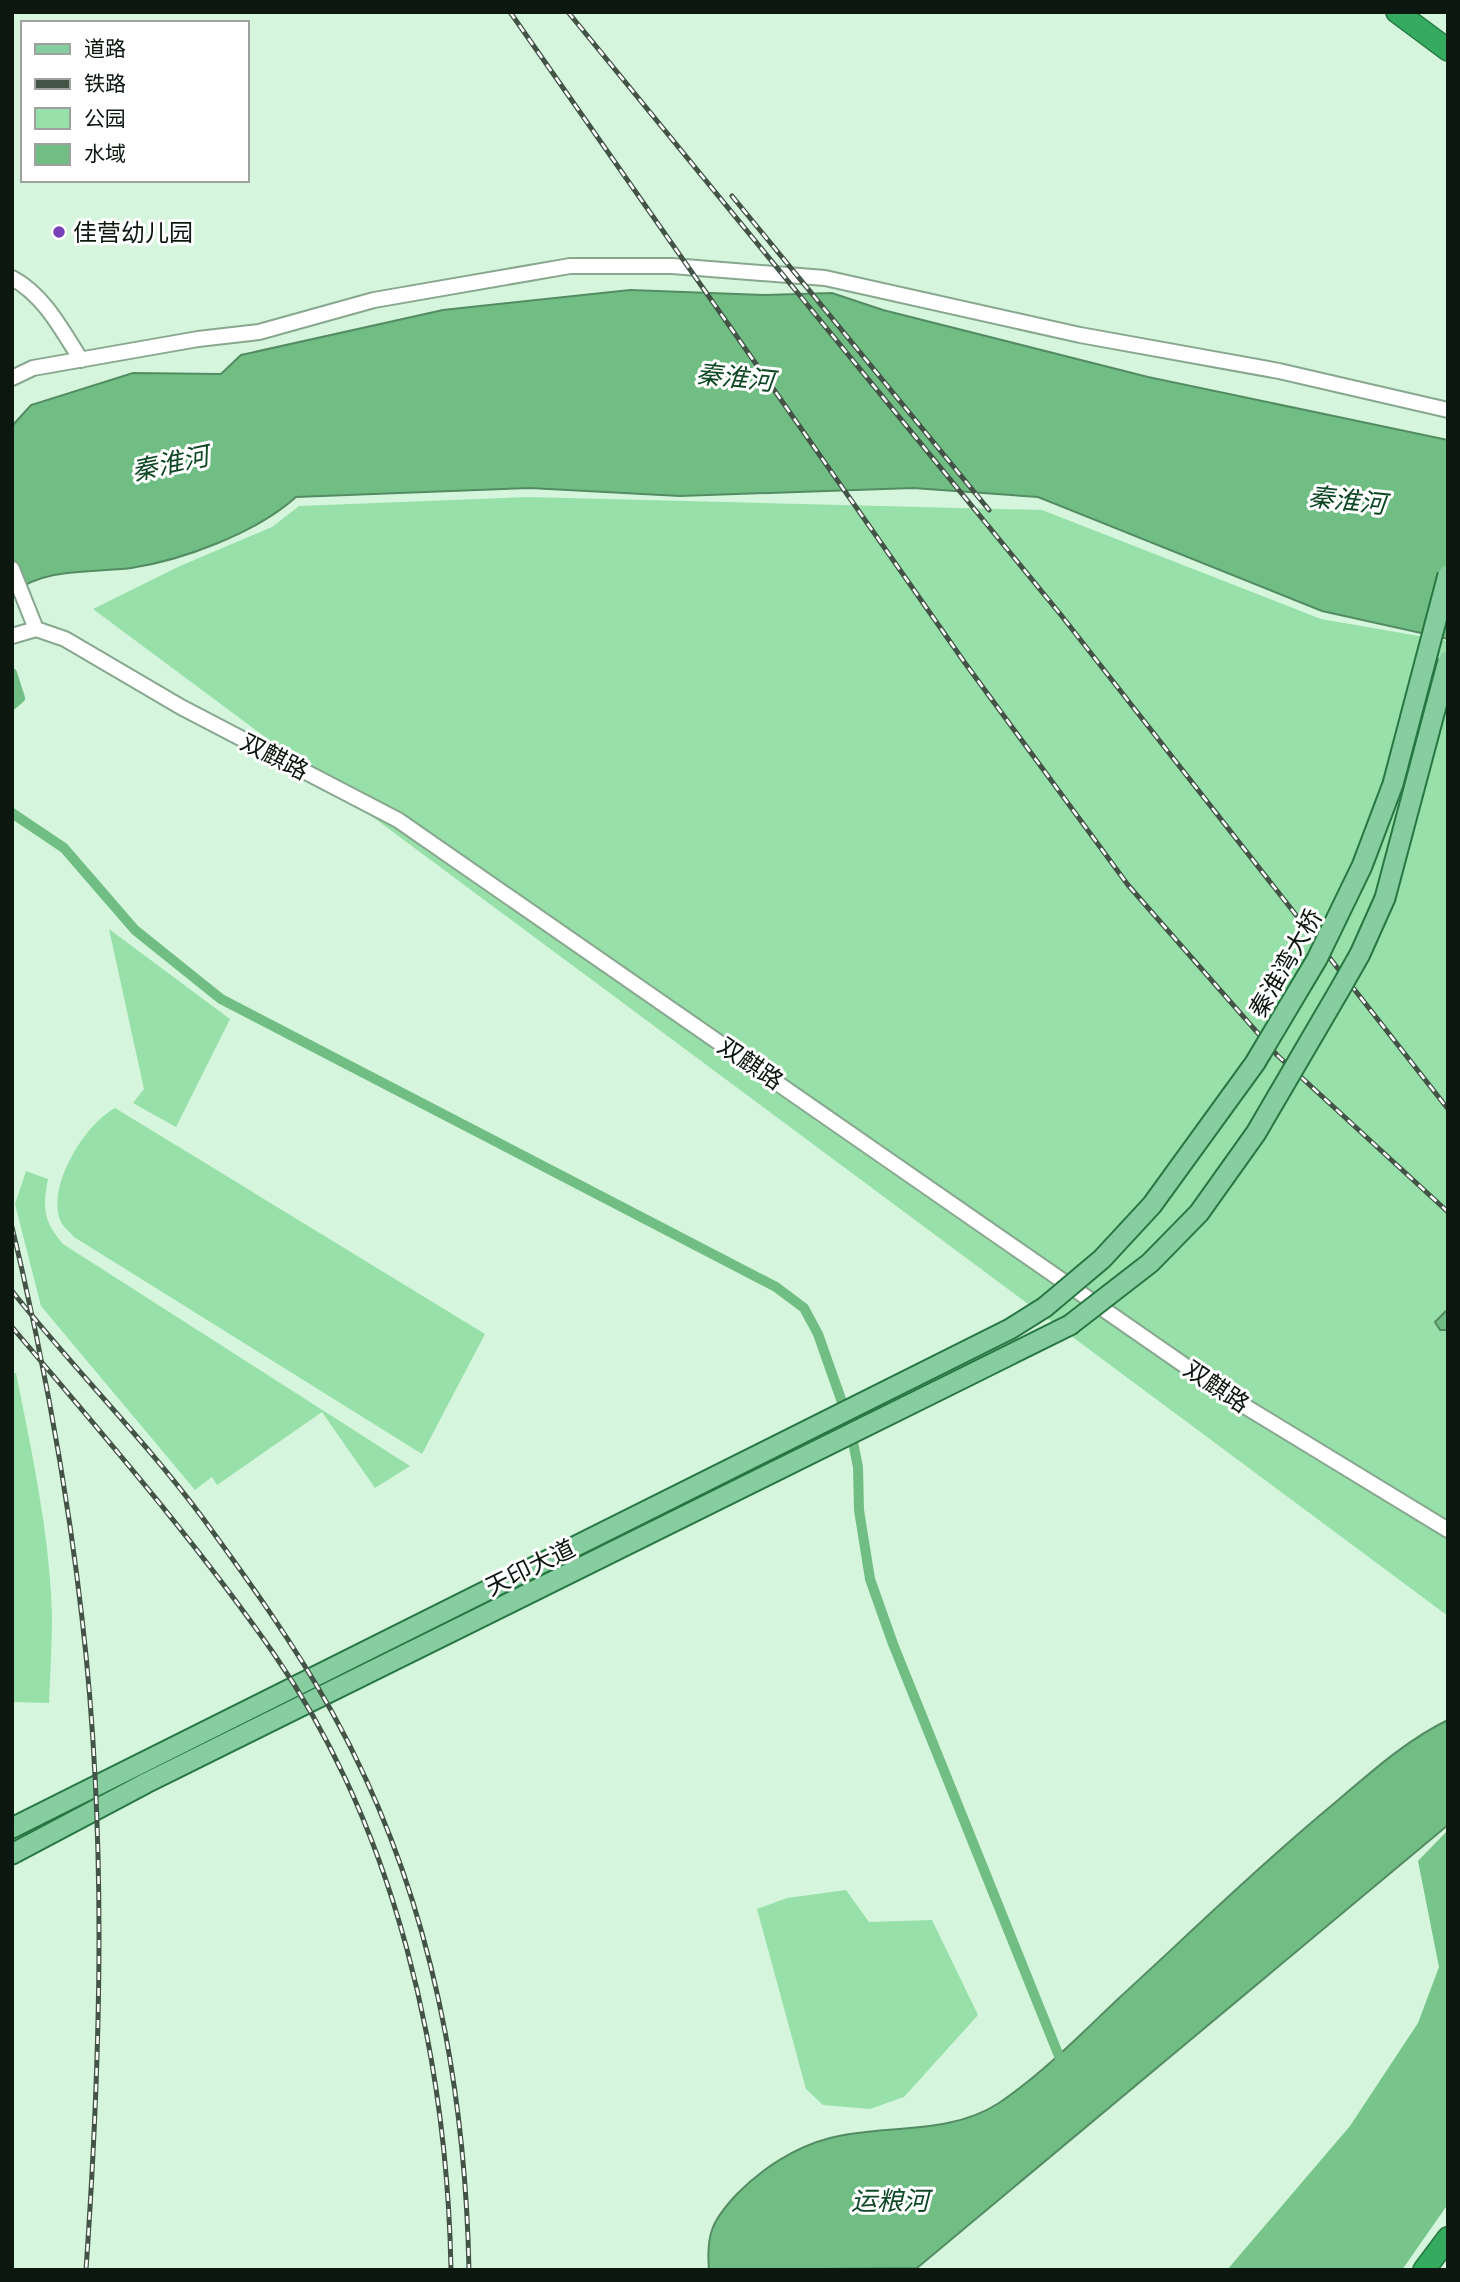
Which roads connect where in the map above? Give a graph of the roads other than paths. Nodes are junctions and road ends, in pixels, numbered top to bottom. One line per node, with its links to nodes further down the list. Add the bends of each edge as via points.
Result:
1 (1397, 12): 2 (highway)
2 (1448, 50)
3 (12, 278): 4 (street, via 27,286 59,324)
4 (81, 360): 5 (street, via 33,368); 6 (street, via 259,332 374,300 570,266 672,266 825,278 1080,335 1279,371)
5 (12, 378)
6 (1448, 411)
7 (12, 569): 9 (street)
8 (1448, 575): 12 (main road, 秦淮湾大桥, bridge, via 1393,784 1358,876 1317,959 1255,1063 1152,1205 1102,1259)
9 (36, 629): 10 (street); 13 (street, 双麒路, via 65,639 181,707 398,820 1233,1399)
10 (12, 636)
11 (1448, 661): 15 (main road, 天印大道, bridge, via 1385,898 1346,979 1256,1133 1199,1213 1150,1263 1070,1325 146,1783)
12 (1045, 1307): 14 (main road, 天印大道, via 1010,1329)
13 (1448, 1530)
14 (12, 1828)
15 (12, 1854)
16 (1448, 2238): 17 (highway)
17 (1424, 2270)

